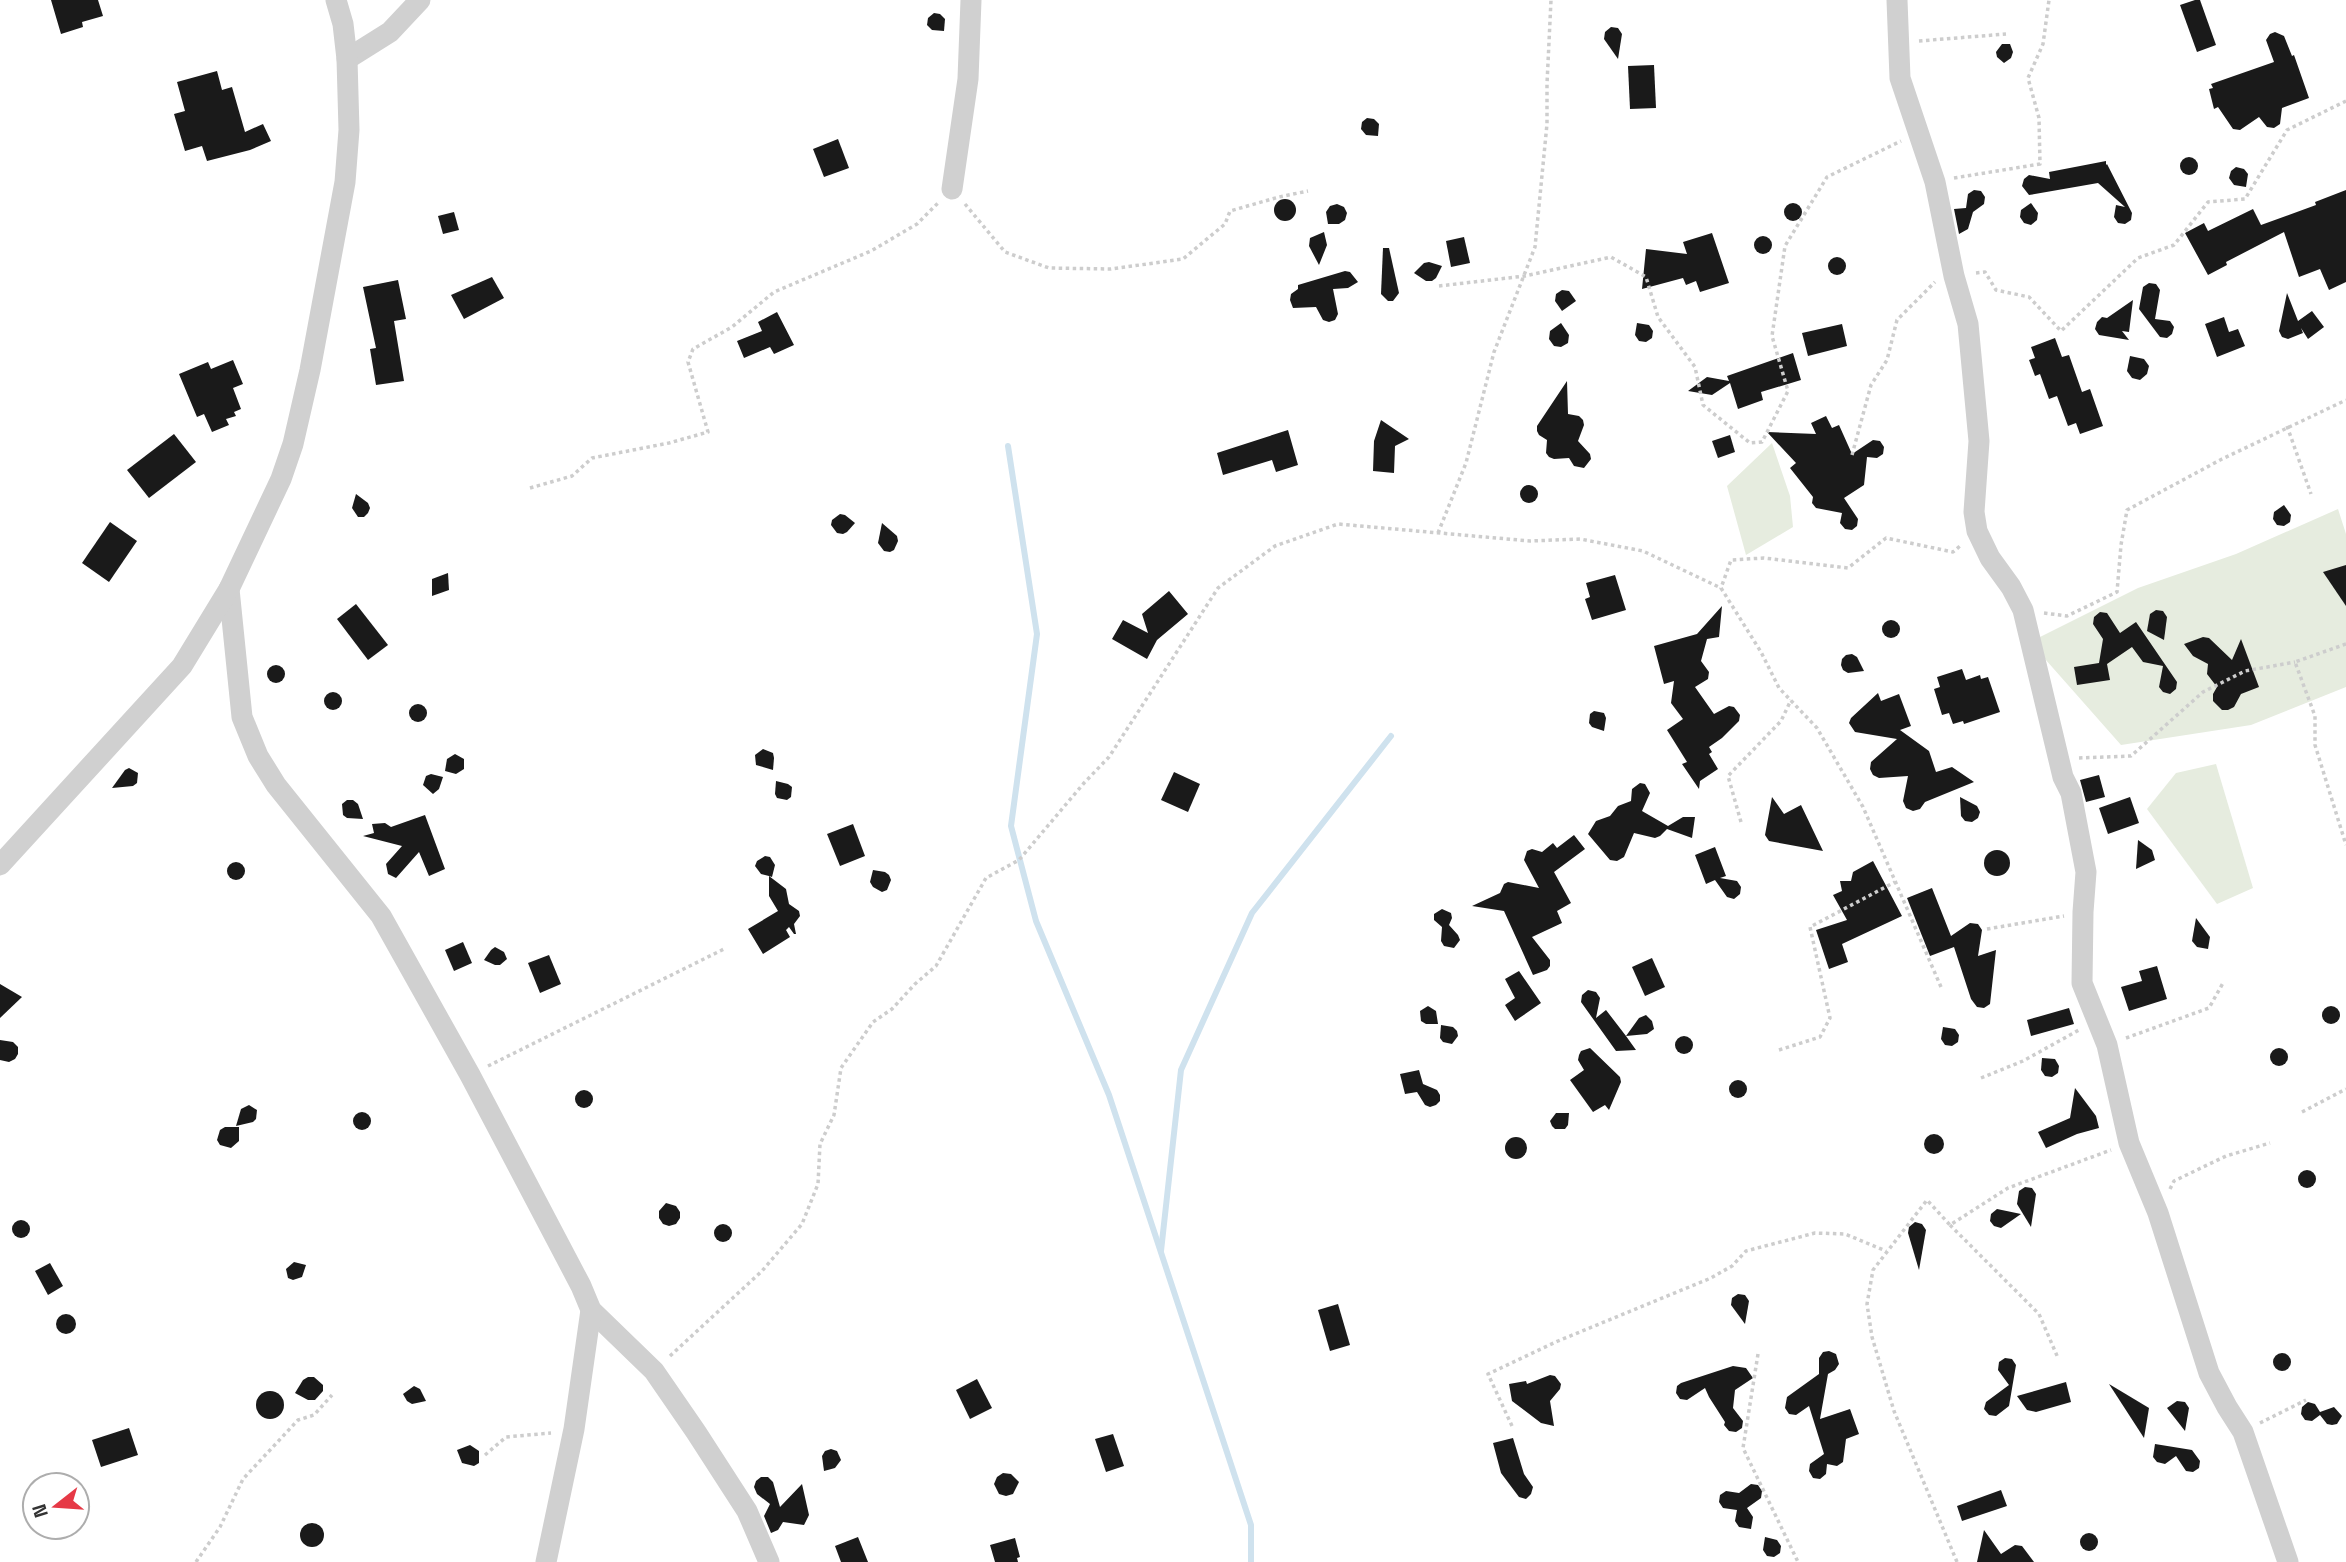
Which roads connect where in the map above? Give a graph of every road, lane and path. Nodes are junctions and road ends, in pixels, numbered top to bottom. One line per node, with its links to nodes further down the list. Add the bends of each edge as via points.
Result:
1 (336, 0): 9 (street)
2 (419, 0): 9 (street, via 390,33)
3 (971, 0): 13 (street, via 968,79)
4 (1550, 0): 16 (path, via 1548,124 1535,247)
5 (1896, 0): 8 (street)
6 (2049, 0): 12 (path, via 2043,44 2028,78 2039,118 2040,164)
7 (2006, 34): 8 (path)
8 (1900, 45): 11 (street, via 1900,78)
9 (347, 59): 25 (street, via 345,182 310,370 281,479)
10 (2346, 101): 15 (path, via 2287,130 2245,199 2208,202 2174,244 2138,258 2061,331 2029,297 1996,290 1985,272)
11 (1918, 133): 12 (street); 16 (path, via 1827,177 1785,246 1772,335 1788,391 1762,442 1750,443 1703,405 1695,367 1658,317 1646,277 1611,257)
12 (1935, 182): 15 (street)
13 (952, 189): 14 (path, via 1005,252 1049,268 1111,269 1182,258 1225,224 1230,211); 21 (path, via 917,225 872,251 775,292 732,327 693,349 688,362 708,432 592,458 572,476)
14 (1308, 191)
15 (1953, 271): 20 (path, via 1897,320 1887,360 1871,385); 23 (street, via 1968,324 1977,405)
16 (1525, 276): 17 (path); 24 (path, via 1493,352 1466,463)
17 (1439, 286)
18 (2346, 400): 19 (path)
19 (2287, 426): 22 (path); 27 (path, via 2127,510 2117,592 2067,616)
20 (1852, 455)
21 (530, 488)
22 (2311, 494)
23 (1977, 531): 26 (path, via 1953,552 1886,538 1847,568 1764,558 1731,560); 27 (street)
24 (1438, 534): 26 (path, via 1530,541 1580,539 1622,546 1643,551); 56 (path, via 1338,524 1275,546 1218,588 1109,757 1019,860 986,878 936,966 873,1022 841,1068 834,1115 820,1144 818,1184 802,1224 762,1271)
25 (229, 589): 34 (street, via 181,666); 44 (street, via 242,717 258,756 381,916)
26 (1721, 589): 30 (path)
27 (2023, 610): 31 (street)
28 (2346, 644): 29 (path)
29 (2295, 662): 31 (path, via 2245,671 2203,692 2131,756); 33 (path, via 2315,716 2315,745)
30 (1791, 701): 32 (path, via 1782,721 1728,776); 35 (path, via 1817,728 1863,807)
31 (2059, 759): 36 (street, via 2086,872)
32 (1741, 822)
33 (2346, 845)
34 (0, 865)
35 (1895, 882): 40 (path); 43 (path, via 1811,928 1830,1018 1820,1037)
36 (2083, 912): 37 (path); 41 (street, via 2082,983)
37 (1987, 929)
38 (726, 948): 44 (path)
39 (2223, 983): 42 (path, via 2208,1008)
40 (1941, 986)
41 (2096, 1020): 42 (street); 45 (path)
42 (2107, 1045): 48 (street)
43 (1779, 1050)
44 (470, 1075): 53 (street)
45 (1981, 1079)
46 (2346, 1089): 47 (path)
47 (2302, 1112)
48 (2129, 1143): 50 (street); 51 (path, via 2008,1188)
49 (2270, 1143): 50 (path, via 2226,1156 2174,1181)
50 (2158, 1213): 61 (street, via 2209,1373)
51 (1950, 1225): 52 (path, via 1927,1200); 55 (path, via 2039,1314)
52 (1887, 1251): 59 (path, via 1845,1234 1815,1233 1746,1251 1712,1278 1488,1374); 67 (path, via 1873,1270 1867,1304 1872,1337 1894,1411)
53 (591, 1310): 56 (street); 60 (street)
54 (1758, 1354): 66 (path, via 1743,1448)
55 (2058, 1358)
56 (654, 1371): 65 (street, via 747,1511)
57 (332, 1395): 63 (path, via 314,1415 298,1420 243,1479 220,1527)
58 (2306, 1400): 61 (path)
59 (1512, 1426)
60 (574, 1429): 62 (path, via 506,1437); 64 (street)
61 (2243, 1432): 68 (street)
62 (485, 1455)
63 (196, 1562)
64 (546, 1562)
65 (769, 1562)
66 (1798, 1562)
67 (1957, 1562)
68 (2288, 1562)

